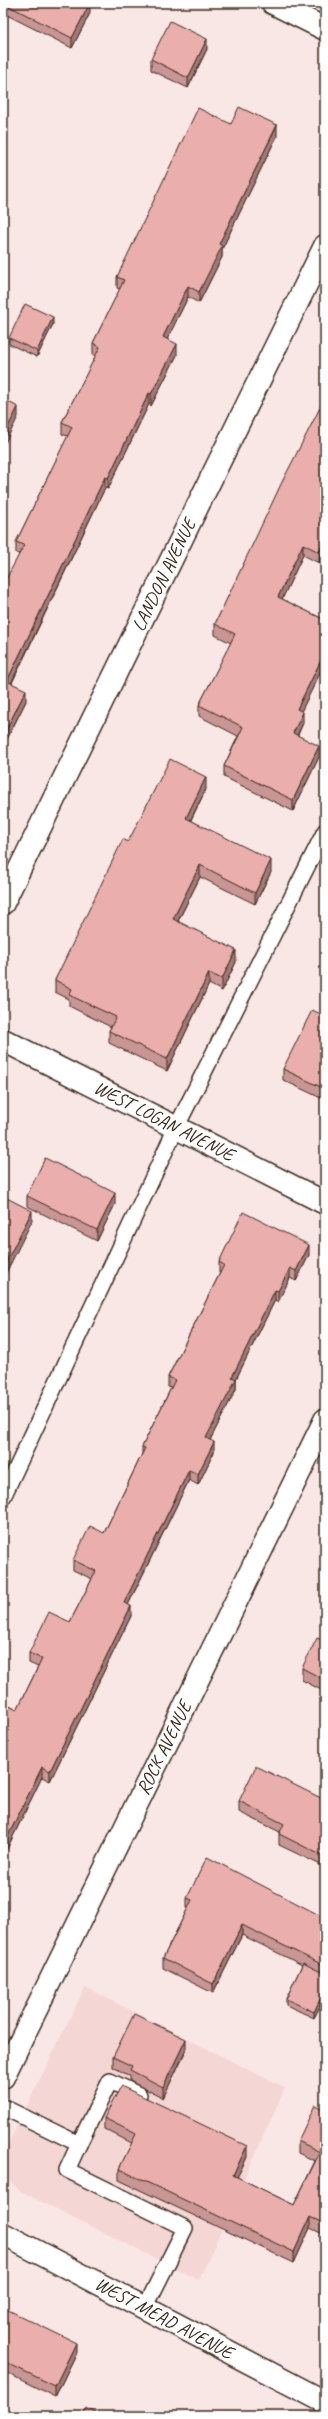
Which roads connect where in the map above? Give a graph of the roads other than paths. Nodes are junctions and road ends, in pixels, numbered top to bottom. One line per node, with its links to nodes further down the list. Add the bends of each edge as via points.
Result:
1 (273, 3): 2 (street)
2 (325, 29)
3 (325, 246): 5 (street, LANDON AVENUE)
4 (325, 831): 7 (lane)
5 (3, 904)
6 (3, 1040): 7 (street, WEST LOGAN AVENUE)
7 (176, 1128): 8 (street, WEST LOGAN AVENUE); 10 (lane)
8 (325, 1203)
9 (325, 1420): 11 (street, ROCK AVENUE)
10 (3, 1497)
11 (3, 2077)
12 (152, 2102): 14 (lane, via 110,2081)
13 (3, 2107): 14 (lane)
14 (79, 2144): 16 (lane, via 67,2170 185,2228)
15 (3, 2234): 16 (street, WEST MEAD AVENUE)
16 (145, 2308): 17 (street, WEST MEAD AVENUE)
17 (325, 2402)

